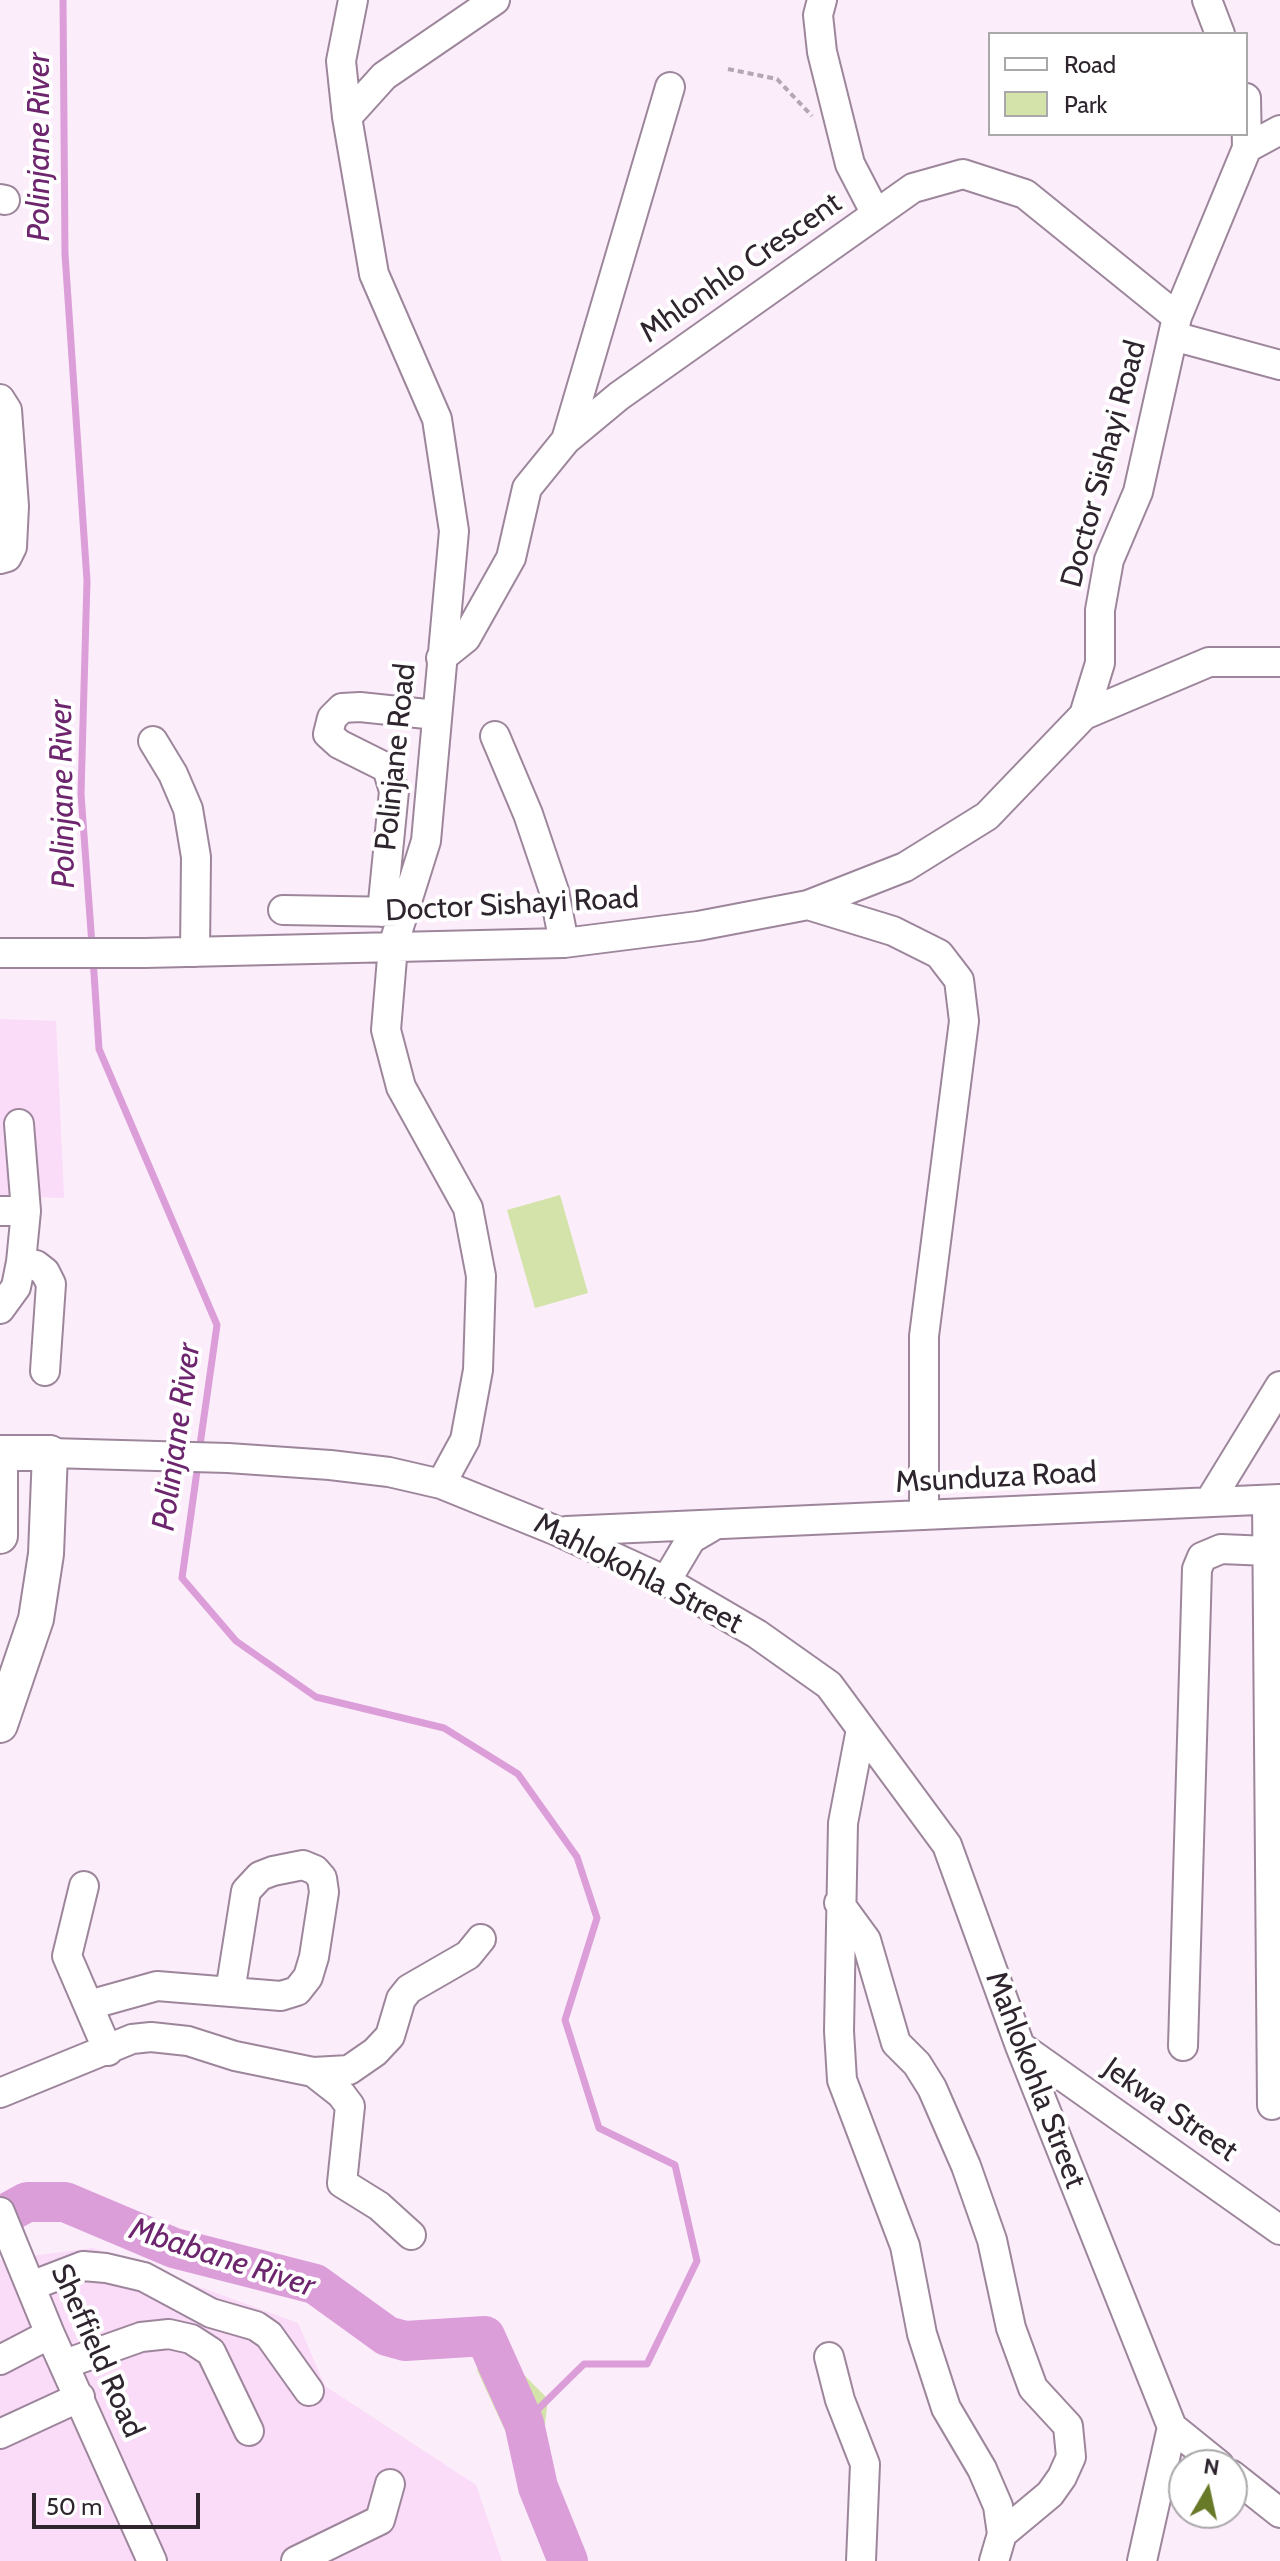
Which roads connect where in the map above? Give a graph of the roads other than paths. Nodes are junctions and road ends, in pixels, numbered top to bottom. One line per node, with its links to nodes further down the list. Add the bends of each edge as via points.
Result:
1 (353, 0): 8 (street, Polinjane Road, via 341,61)
2 (495, 0): 8 (street, via 384,76)
3 (822, 0): 10 (street, via 822,52 850,164)
4 (1207, 0): 5 (street)
5 (1219, 32)
6 (670, 87): 14 (street)
7 (1248, 102): 9 (street, Doctor Sishayi Road)
8 (347, 117): 16 (street, Polinjane Road, via 374,274 437,419 454,531)
9 (1267, 142): 11 (street, Doctor Sishayi Road)
10 (876, 214): 11 (street, Mhlonhlo Crescent, via 913,188 963,174 1025,194); 14 (street, Mhlonhlo Crescent, via 619,396)
11 (1175, 327): 12 (street); 19 (street, Doctor Sishayi Road, via 1138,492 1109,560 1100,610 1100,663)
12 (1280, 365)
13 (0, 399): 15 (street, via 7,410 14,506 12,547)
14 (566, 440): 16 (street, Mhlonhlo Crescent, via 527,488 511,558 466,638)
15 (0, 559)
16 (441, 658): 18 (street, Polinjane Road)
17 (1280, 662): 19 (street, via 1209,662)
18 (436, 715): 24 (street, Polinjane Road, via 426,841); 24 (street, via 342,708 332,718 328,734 387,768 394,791)
19 (1084, 715): 22 (street, Doctor Sishayi Road, via 987,816 905,867)
20 (495, 736): 25 (street, via 554,891)
21 (153, 741): 27 (street, via 188,809 196,857)
22 (808, 905): 25 (street, Doctor Sishayi Road); 40 (street, via 893,931 939,954 959,980 964,1021 924,1336)
23 (283, 910): 24 (street)
24 (393, 912): 26 (street, Polinjane Road)
25 (564, 943): 26 (street, Doctor Sishayi Road)
26 (393, 946): 27 (street, Doctor Sishayi Road); 37 (street, Polinjane Road, via 386,1030 401,1087 468,1208 481,1276 478,1370 465,1440)
27 (195, 952): 28 (street, Doctor Sishayi Road)
28 (0, 953)
29 (19, 1124): 30 (street)
30 (13, 1211): 31 (street)
31 (21, 1262): 32 (street, via 16,1287); 33 (street, via 36,1265 51,1284)
32 (0, 1309)
33 (45, 1371)
34 (1280, 1386): 39 (street)
35 (0, 1453): 36 (main road, Mahlokohla Street); 43 (main road)
36 (50, 1453): 37 (street, Mahlokohla Street, via 228,1458 389,1472); 46 (main road, via 46,1554 36,1619)
37 (441, 1484): 42 (street, Mahlokohla Street)
38 (1274, 1500): 39 (street, Msunduza Road); 44 (street)
39 (1209, 1502): 40 (street, Msunduza Road)
40 (924, 1515): 41 (street, Msunduza Road)
41 (715, 1525): 42 (street, Msunduza Road); 45 (street, via 691,1539)
42 (557, 1531): 45 (street, Mahlokohla Street)
43 (0, 1536)
44 (1268, 1551): 54 (street, via 1221,1549 1202,1557 1197,1569); 58 (street)
45 (666, 1581): 47 (street, Mahlokohla Street, via 757,1634 829,1685)
46 (3, 1713)
47 (861, 1729): 49 (street, via 843,1823); 53 (street, Mahlokohla Street, via 947,1845)
48 (84, 1886): 52 (street, via 67,1956)
49 (839, 1903): 76 (street, via 842,2080 905,2246 922,2334 946,2408 998,2506); 76 (street, via 866,1940 896,2043 932,2088 966,2166 1033,2388 1068,2426 1071,2457 1062,2477)
50 (481, 1939): 56 (street, via 468,1955 409,1989 390,2036 375,2052 349,2070)
51 (230, 1992): 51 (street, via 246,1891 273,1871 303,1865 315,1870 324,1892 308,1977 297,1991 281,1996); 52 (street, via 157,1986)
52 (89, 2005): 55 (street)
53 (1020, 2046): 60 (street, Jekwa Street); 69 (street, Mahlokohla Street)
54 (1183, 2046)
55 (108, 2051): 56 (street, via 151,2037); 57 (street)
56 (313, 2072): 61 (street, via 350,2106 342,2183)
57 (0, 2093)
58 (1272, 2105)
59 (0, 2212): 62 (street, Sheffield Road)
60 (1280, 2230)
61 (411, 2235)
62 (31, 2286): 63 (street, Sheffield Road); 67 (street, via 83,2266 144,2277 211,2313 256,2326 269,2335)
63 (50, 2334): 65 (street); 66 (street, Sheffield Road)
64 (829, 2357): 79 (street, via 865,2464)
65 (0, 2360)
66 (65, 2364): 68 (street, Sheffield Road); 70 (street, via 141,2337 169,2334 191,2339 211,2352)
67 (309, 2391)
68 (80, 2397): 71 (street); 77 (street, Sheffield Road)
69 (1172, 2427): 72 (street); 80 (street)
70 (249, 2431)
71 (0, 2434)
72 (1199, 2449)
73 (390, 2484): 78 (street, via 380,2520)
74 (1248, 2488): 75 (street)
75 (1280, 2513)
76 (998, 2548)
77 (152, 2561)
78 (296, 2561)
79 (861, 2561)
80 (1142, 2561)

